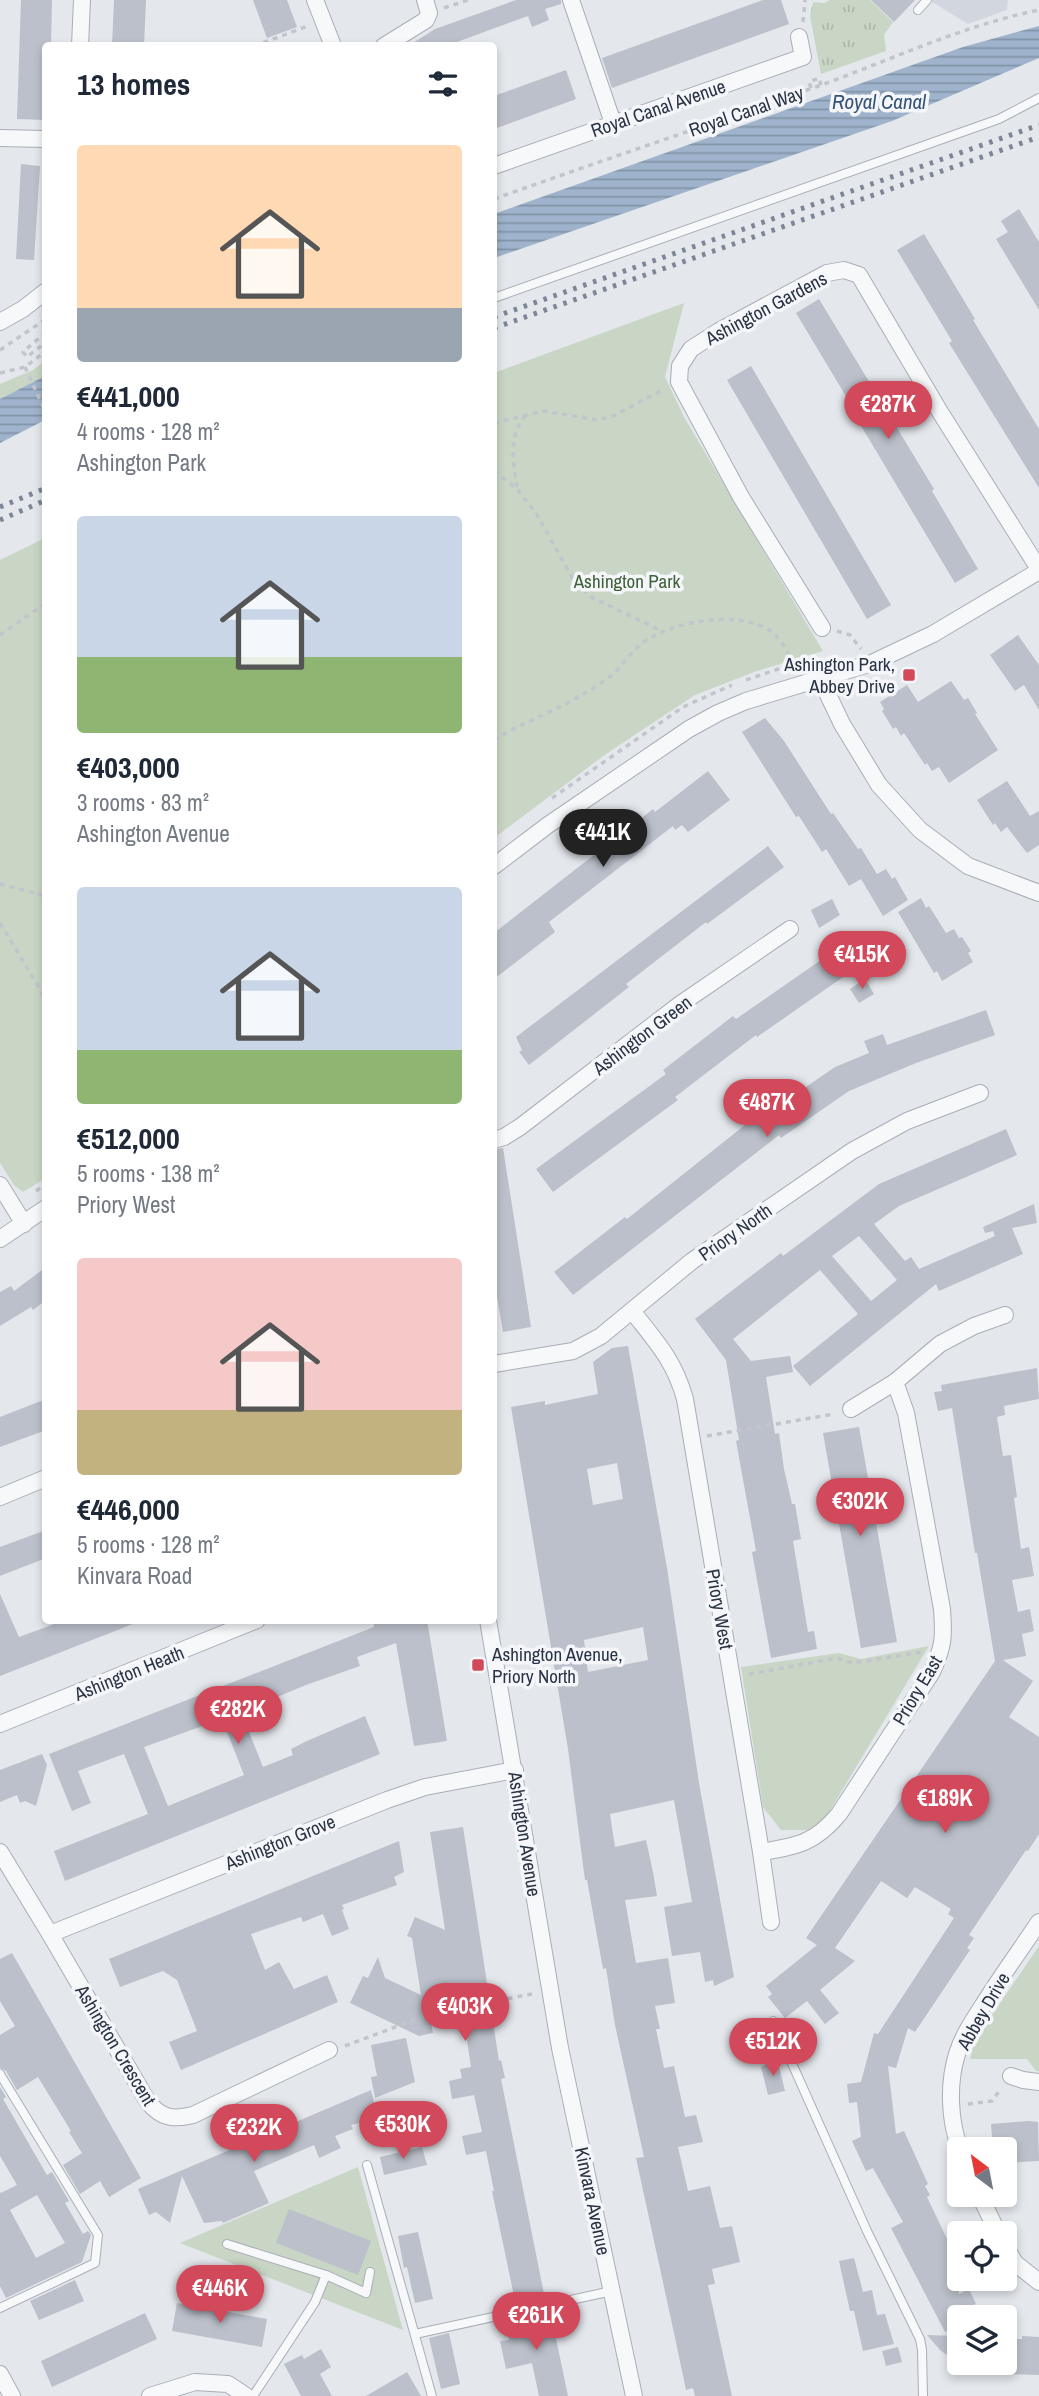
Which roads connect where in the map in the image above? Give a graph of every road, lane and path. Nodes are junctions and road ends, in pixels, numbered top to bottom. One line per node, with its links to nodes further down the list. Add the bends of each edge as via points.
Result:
1 (82, 0): 11 (street)
2 (315, 0): 9 (street)
3 (468, 0): 6 (path)
4 (571, 0): 16 (street)
5 (927, 0): 7 (lane)
6 (427, 7): 14 (street, via 420,25)
7 (918, 10)
8 (1039, 10): 20 (path, Royal Canal Way, via 973,28 821,85 818,78 808,82 811,88)
9 (323, 21): 12 (path); 13 (street)
10 (799, 37): 16 (street, Royal Canal Avenue, via 803,57)
11 (80, 42)
12 (265, 42)
13 (331, 42)
14 (391, 42)
15 (1039, 98): 22 (lane, via 999,119)
16 (613, 123): 19 (street, Royal Canal Avenue)
17 (0, 138): 18 (street)
18 (42, 139)
19 (497, 165)
20 (497, 198)
21 (42, 294): 23 (street)
22 (497, 297)
23 (0, 322)
24 (42, 322): 27 (path)
25 (42, 335): 26 (path, via 23,352 27,357)
26 (42, 345)
27 (0, 350)
28 (42, 354): 29 (path)
29 (25, 367): 30 (path); 32 (path)
30 (0, 373)
31 (679, 382): 33 (path, via 598,420 544,411); 37 (street, Ashington Gardens, via 680,366 691,349 719,331 827,273 844,270 859,275); 39 (street, via 741,497)
32 (42, 404)
33 (526, 415): 34 (path); 36 (path, via 513,444)
34 (497, 422)
35 (497, 473): 36 (path)
36 (517, 489): 40 (path, via 573,579 591,597)
37 (1039, 570): 42 (street, via 933,634)
38 (42, 606): 41 (path)
39 (822, 628): 42 (path, via 850,635)
40 (664, 632): 44 (path, via 713,620 745,621 770,630 789,653); 45 (path, via 644,642 611,676 580,696)
41 (0, 635)
42 (872, 663): 43 (street)
43 (820, 678): 44 (street); 48 (street, via 879,785 920,830 968,866)
44 (801, 684): 46 (street, via 746,701 689,729)
45 (497, 738)
46 (497, 864)
47 (0, 884): 49 (path)
48 (1039, 893)
49 (42, 895)
50 (0, 923): 52 (path)
51 (790, 929): 54 (street, Ashington Green, via 679,1006 520,1128)
52 (42, 993)
53 (980, 1093): 59 (street, Priory North, via 907,1121 852,1151 692,1261)
54 (497, 1139)
55 (0, 1185): 57 (street)
56 (42, 1211): 57 (street)
57 (24, 1224): 58 (street)
58 (0, 1239)
59 (633, 1312): 61 (street, Priory North, via 573,1351); 64 (street, Priory West, via 670,1359)
60 (1005, 1315): 62 (street, via 940,1344)
61 (497, 1364)
62 (895, 1382): 63 (street); 69 (street, Priory East, via 906,1413 942,1608)
63 (851, 1409): 64 (path)
64 (691, 1438): 70 (street, Priory West)
65 (42, 1480): 66 (street)
66 (0, 1497)
67 (247, 1624): 71 (street, Ashington Heath)
68 (489, 1624): 72 (street, Ashington Avenue)
69 (942, 1649): 70 (path, via 852,1663 837,1658); 74 (street, Priory East, via 932,1672 823,1834)
70 (732, 1677): 74 (street, Priory West)
71 (0, 1724)
72 (515, 1770): 77 (street, Ashington Grove, via 425,1787 387,1800); 78 (street, Ashington Avenue)
73 (0, 1852): 77 (street, Ashington Crescent)
74 (761, 1852): 75 (street, Priory West)
75 (771, 1922)
76 (1039, 1922): 85 (street, Abbey Drive, via 966,2031 951,2082)
77 (50, 1934): 81 (street, Ashington Crescent, via 148,2102 168,2118 192,2115)
78 (550, 1991): 80 (street, Ashington Avenue); 81 (path, via 432,2013)
79 (773, 2021): 103 (lane, via 920,2339)
80 (560, 2048): 93 (street, Kinvara Avenue)
81 (329, 2050)
82 (0, 2074): 94 (lane, via 98,2235 95,2263)
83 (1012, 2076): 84 (street); 85 (path, via 992,2101)
84 (1039, 2081)
85 (952, 2105): 86 (street, Abbey Drive)
86 (957, 2137)
87 (367, 2165): 95 (lane)
88 (228, 2244): 91 (lane)
89 (1017, 2265): 92 (street)
90 (370, 2272): 91 (lane, via 366,2292)
91 (326, 2275): 100 (lane, via 315,2302)
92 (1039, 2283)
93 (612, 2291): 95 (lane); 102 (street, Kinvara Avenue)
94 (0, 2308)
95 (415, 2334): 101 (lane)
96 (0, 2374): 97 (street)
97 (12, 2396)
98 (150, 2396): 99 (street, via 195,2382 228,2384)
99 (246, 2396)
100 (253, 2396)
101 (432, 2396)
102 (634, 2396)
103 (923, 2396)

